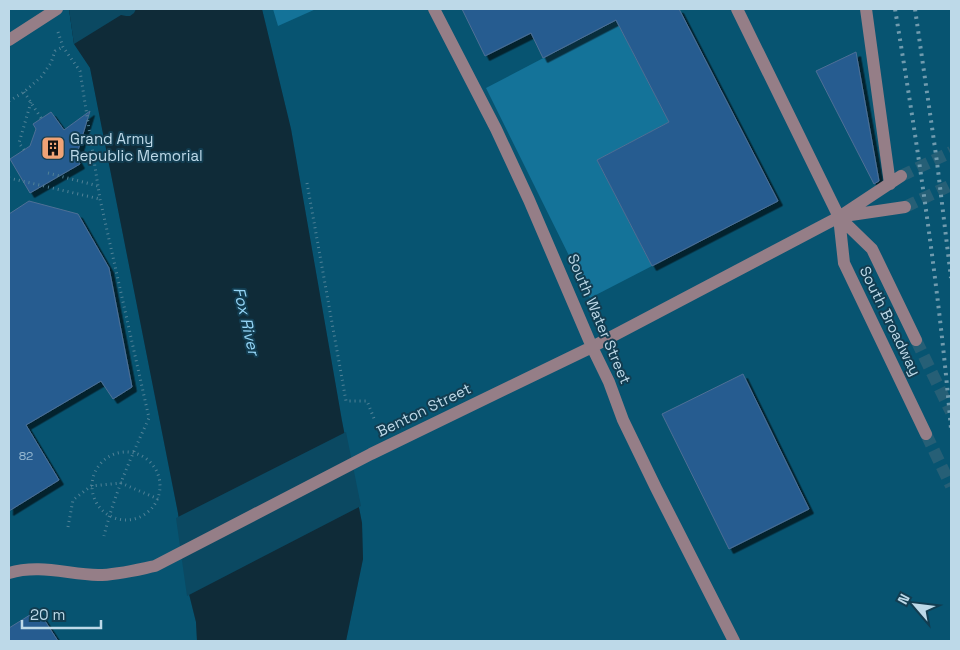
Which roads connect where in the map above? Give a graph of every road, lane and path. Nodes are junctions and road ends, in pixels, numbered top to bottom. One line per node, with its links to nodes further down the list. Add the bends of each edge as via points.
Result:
1 (57, 9): 6 (street)
2 (434, 9): 23 (street, South Water Street, via 529,200)
3 (737, 9): 21 (street, South Broadway)
4 (866, 9): 17 (street)
5 (58, 32): 7 (path)
6 (9, 40)
7 (63, 47): 8 (path, via 55,52 41,77); 18 (path, via 80,71)
8 (24, 92): 9 (path); 10 (path)
9 (9, 101)
10 (31, 102): 11 (path); 12 (path, via 19,144)
11 (41, 118)
12 (24, 150)
13 (48, 173): 18 (path)
14 (901, 176): 17 (street)
15 (9, 178): 19 (path)
16 (307, 183): 24 (path, via 346,402 367,401)
17 (890, 184): 21 (street)
18 (99, 186): 19 (path)
19 (100, 199): 26 (path, via 149,418)
20 (905, 207): 21 (street)
21 (839, 217): 22 (street, South Broadway, via 872,249); 23 (street, Benton Street); 25 (street, South Broadway, via 844,263)
22 (916, 340)
23 (592, 347): 33 (street, Benton Street, via 371,454 155,566 98,575 41,569 20,569); 34 (street, South Water Street, via 623,420)
24 (375, 422)
25 (926, 434)
26 (134, 452): 27 (path); 28 (path, via 123,451 104,459 92,476); 29 (path, via 145,457 159,475)
27 (121, 483): 28 (path); 29 (path); 30 (path)
28 (91, 486): 30 (path, via 96,504); 31 (path, via 73,500)
29 (158, 499): 30 (path, via 138,519 118,520)
30 (109, 516): 32 (path)
31 (68, 527)
32 (104, 536)
33 (9, 573)
34 (734, 641)

